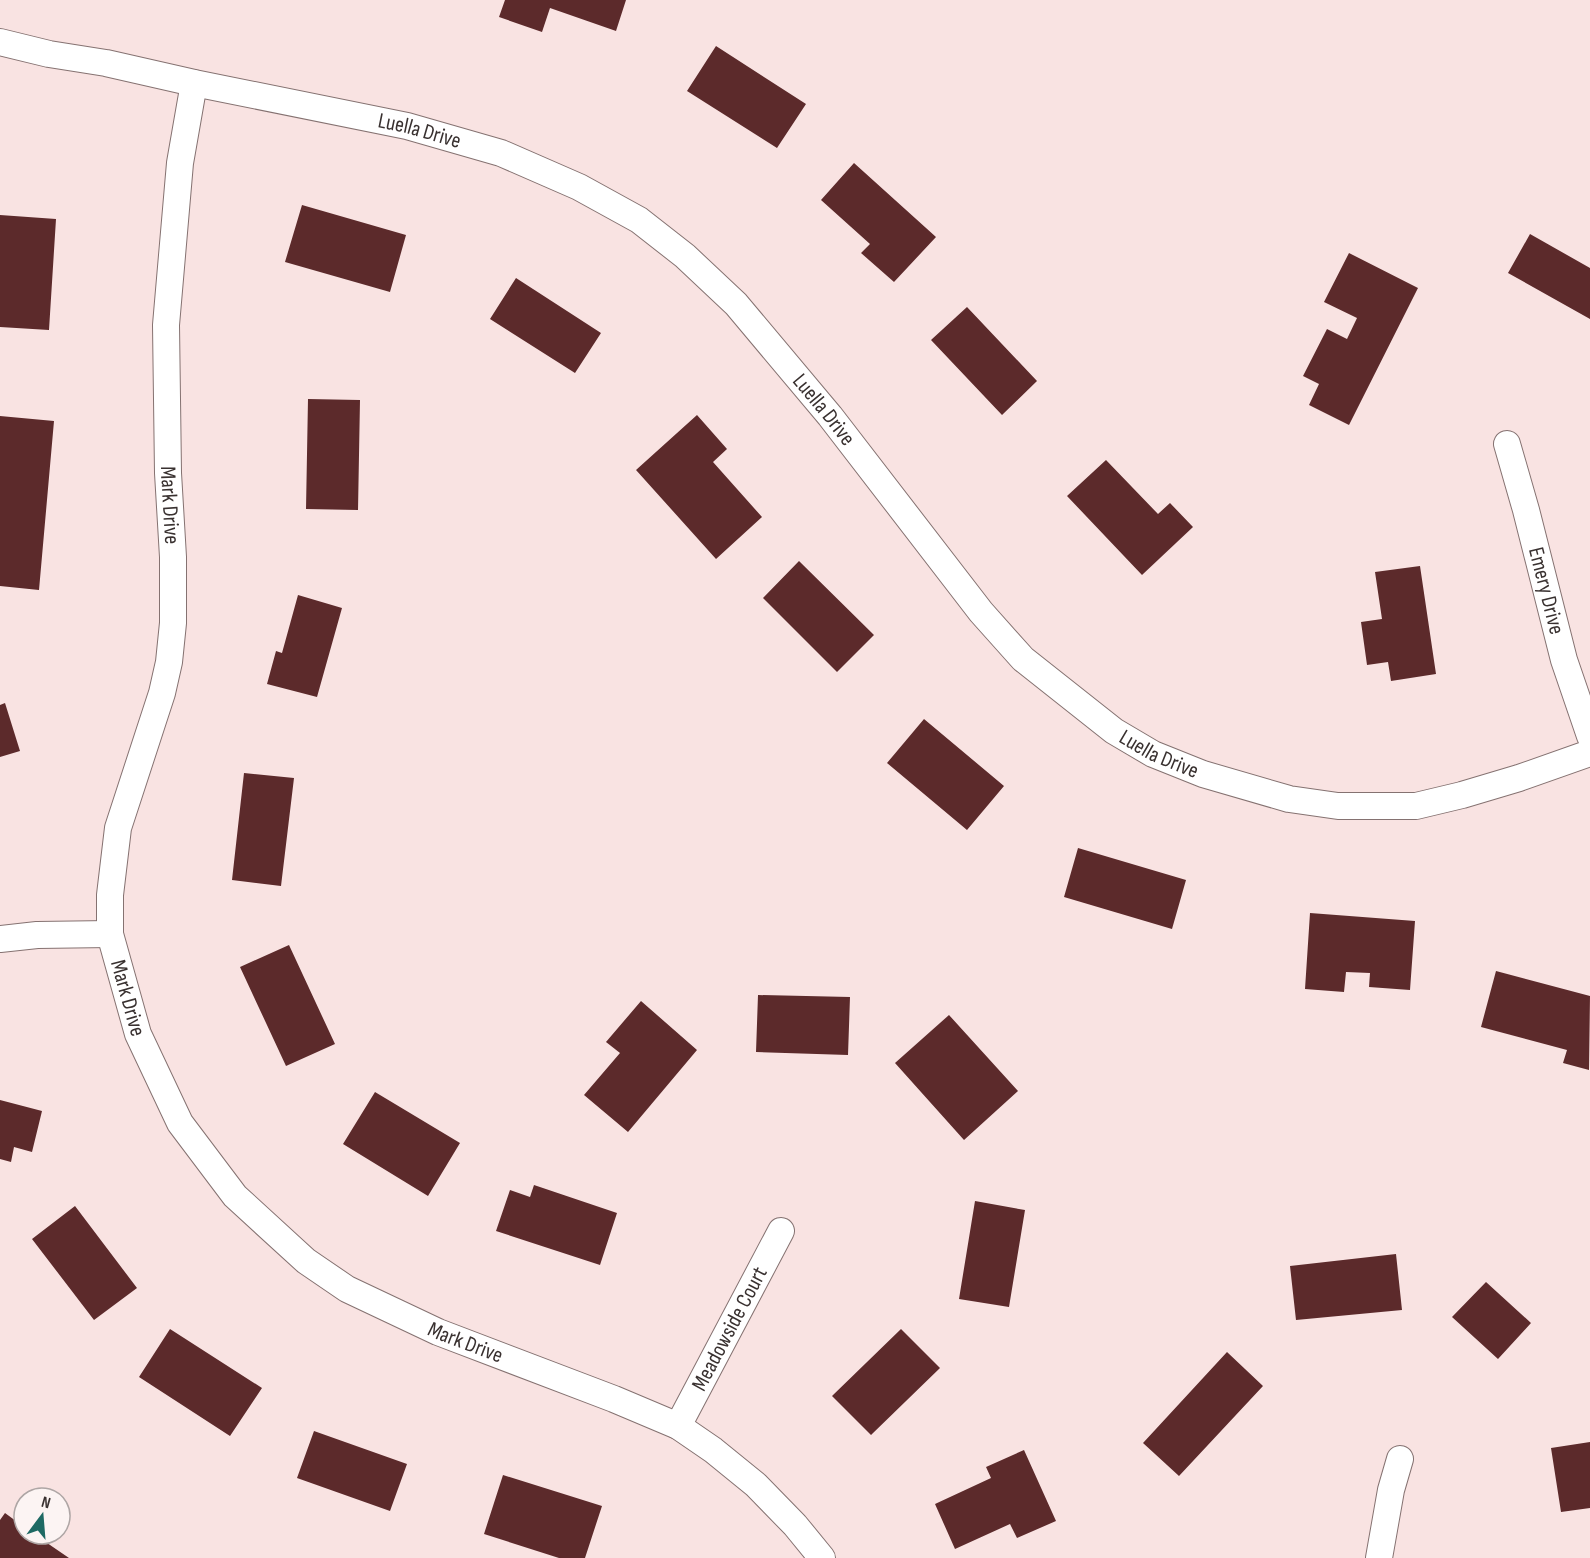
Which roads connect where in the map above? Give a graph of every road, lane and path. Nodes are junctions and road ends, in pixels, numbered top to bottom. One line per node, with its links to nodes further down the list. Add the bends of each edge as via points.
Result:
1 (0, 42): 2 (street, Luella Drive)
2 (194, 83): 5 (street, Luella Drive, via 407,126 501,153 639,220 736,304 830,416 981,612 1023,659 1114,731 1153,754 1289,799 1338,806 1416,806 1519,778); 6 (street, Mark Drive, via 180,163 165,325 173,623 162,693 118,828)
3 (1507, 444): 4 (street, Emery Drive, via 1564,660)
4 (1590, 736)
5 (1590, 753)
6 (110, 934): 7 (street); 9 (street, Mark Drive, via 138,1034 180,1123 235,1196 306,1262 347,1289 438,1332)
7 (0, 939)
8 (782, 1231): 9 (street, Meadowside Court)
9 (678, 1426): 11 (street, Mark Drive, via 756,1485)
10 (1400, 1459): 12 (street)
11 (822, 1558)
12 (1379, 1558)

